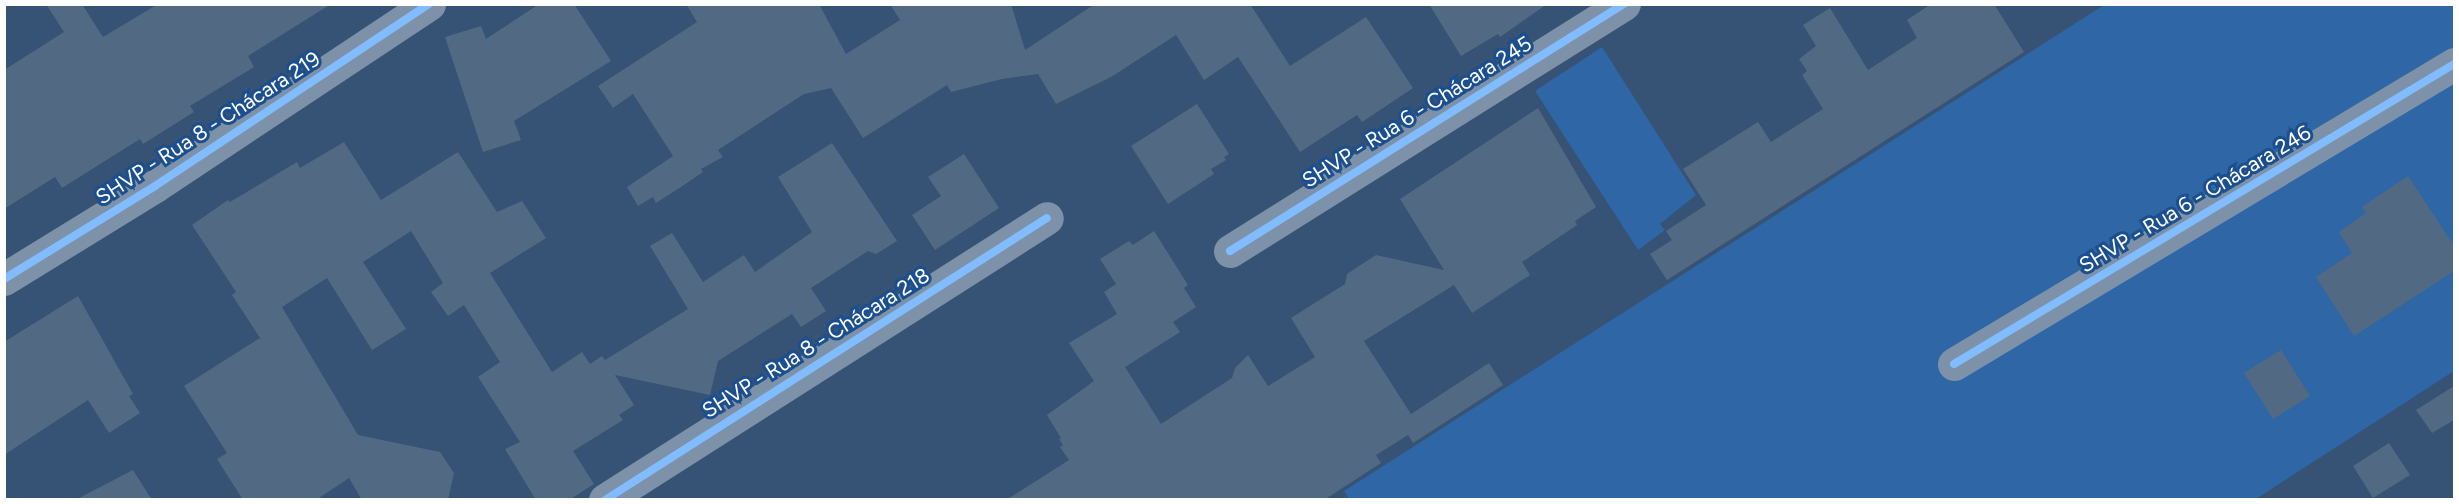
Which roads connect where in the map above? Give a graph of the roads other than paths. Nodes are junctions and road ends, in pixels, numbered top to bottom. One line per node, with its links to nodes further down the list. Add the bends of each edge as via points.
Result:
1 (429, 4): 6 (street, SHVP - Rua 8 - Chácara 219, via 165,179)
2 (1624, 4): 5 (street, SHVP - Rua 6 - Chácara 245)
3 (2454, 64): 7 (street, SHVP - Rua 6 - Chácara 246)
4 (1047, 218): 8 (street, SHVP - Rua 8 - Chácara 218)
5 (1230, 252)
6 (4, 279)
7 (1954, 364)
8 (605, 500)

